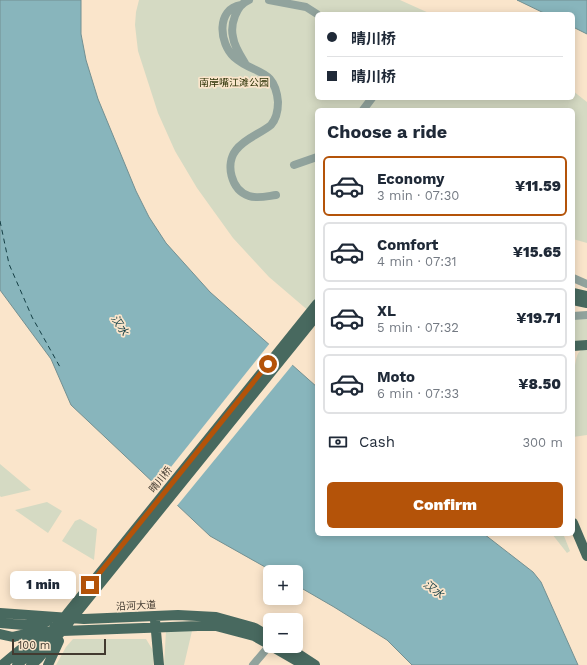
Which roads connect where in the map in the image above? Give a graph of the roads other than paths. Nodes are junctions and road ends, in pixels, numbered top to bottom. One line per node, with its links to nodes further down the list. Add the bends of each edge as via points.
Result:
1 (249, 0): 6 (street, via 229,9 224,18 223,32 235,58 270,79 275,89 278,111 271,125 248,139 235,151 231,162 232,178 238,188 248,196)
2 (269, 0): 3 (street, via 306,7)
3 (315, 13)
4 (315, 158): 5 (street)
5 (294, 165)
6 (276, 195)
7 (575, 279): 8 (street)
8 (587, 284)
9 (575, 293): 10 (main road)
10 (587, 296)
11 (575, 300): 12 (main road)
12 (587, 303)
13 (315, 306): 21 (main road, 晴川桥)
14 (587, 315): 15 (street)
15 (575, 316)
16 (315, 317): 26 (main road, 晴川桥)
17 (587, 345): 18 (main road)
18 (575, 346)
19 (575, 528): 20 (main road)
20 (587, 556)
21 (90, 585): 25 (main road, via 51,620 24,625); 39 (main road, 晴川桥, via 42,642)
22 (0, 613): 24 (main road, 沿河大道)
23 (155, 616): 24 (main road, 沿河大道); 27 (main road); 30 (main road, 沿河大道, via 216,617)
24 (57, 618): 29 (main road)
25 (0, 623)
26 (65, 627): 40 (main road, 晴川桥); 42 (main road)
27 (156, 627): 28 (main road); 33 (main road, via 216,626 254,636); 43 (main road)
28 (80, 630): 29 (main road); 41 (main road, via 72,633 52,650)
29 (43, 632): 32 (main road); 34 (main road)
30 (263, 632)
31 (0, 634): 32 (main road)
32 (13, 637): 34 (main road, via 21,642)
33 (263, 641)
34 (21, 650): 38 (main road)
35 (263, 653): 44 (street)
36 (284, 653): 45 (main road)
37 (296, 653): 46 (main road)
38 (2, 665)
39 (17, 665)
40 (31, 665)
41 (40, 665)
42 (48, 665)
43 (159, 665)
44 (253, 665)
45 (304, 665)
46 (314, 665)

